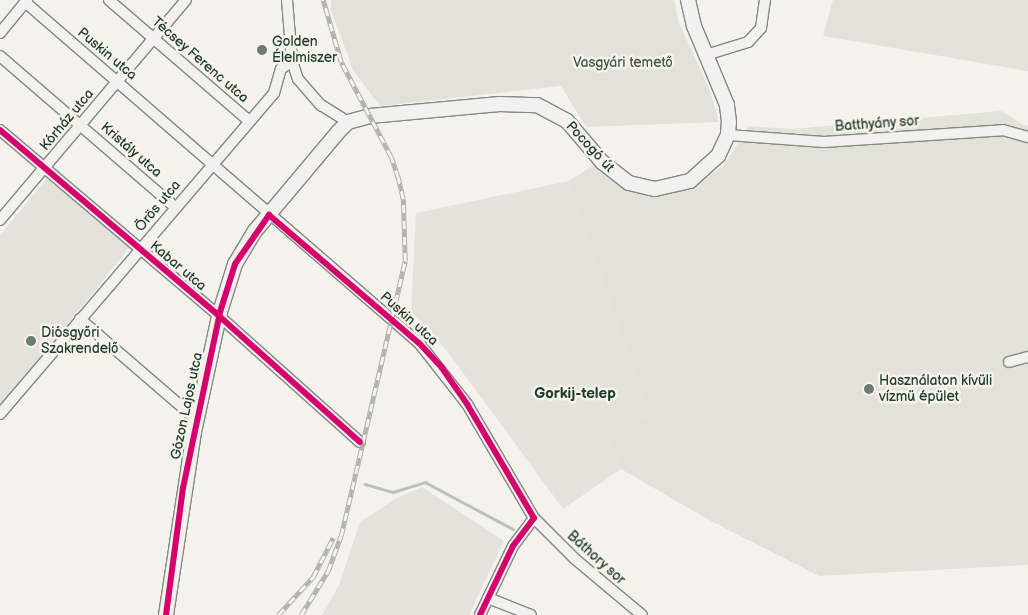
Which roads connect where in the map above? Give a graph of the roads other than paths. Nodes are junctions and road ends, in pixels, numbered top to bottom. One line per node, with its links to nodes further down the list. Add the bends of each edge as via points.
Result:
1 (110, 0): 8 (street, Técsey Ferenc utca)
2 (186, 0): 8 (street, Kórház utca)
3 (287, 0): 11 (street)
4 (688, 0): 9 (main road, Pocogó út)
5 (765, 0): 9 (street, via 761,28 748,42)
6 (26, 1): 7 (street); 12 (street, Puskin utca)
7 (0, 33)
8 (154, 38): 12 (street, Kórház utca); 13 (street, Técsey Ferenc utca)
9 (706, 55): 17 (main road, Pocogó út, via 727,105)
10 (0, 56): 15 (street, Kristály utca)
11 (292, 61): 13 (street, Örös utca, via 281,69 274,93); 14 (street, via 307,92)
12 (118, 80): 15 (street, Kórház utca); 19 (street, Puskin utca)
13 (249, 122): 19 (street, Örös utca)
14 (348, 122): 17 (main road, Pocogó út, via 370,116 499,104 538,106 567,121 619,178 648,188 681,184 698,176 718,156); 22 (main road, Gózon Lajos utca)
15 (81, 125): 20 (street, Kórház utca); 21 (street, Kristály utca)
16 (0, 130): 20 (street, Kabar utca)
17 (728, 135): 18 (street, Batthyány sor, via 824,142 1003,130)
18 (1028, 138)
19 (212, 164): 21 (street, Örös utca); 22 (street, Puskin utca)
20 (44, 168): 23 (street, Kórház utca); 24 (street, Kabar utca)
21 (175, 207): 24 (street, Örös utca)
22 (269, 215): 25 (main road, Gózon Lajos utca, via 235,264); 32 (street, Puskin utca, via 419,343 442,368)
23 (0, 220)
24 (139, 250): 25 (street, Kabar utca); 26 (street, Örös utca)
25 (219, 316): 30 (main road, Gózon Lajos utca); 31 (street, Kabar utca)
26 (80, 319): 29 (street, Örös utca); 30 (street)
27 (1028, 356): 28 (street)
28 (1009, 362)
29 (0, 414)
30 (197, 420): 34 (main road, Gózon Lajos utca, via 183,488)
31 (360, 442)
32 (534, 518): 33 (street, via 513,546); 37 (street, Báthory sor)
33 (488, 598): 35 (street); 36 (street)
34 (166, 615)
35 (480, 615)
36 (531, 615)
37 (642, 615)

